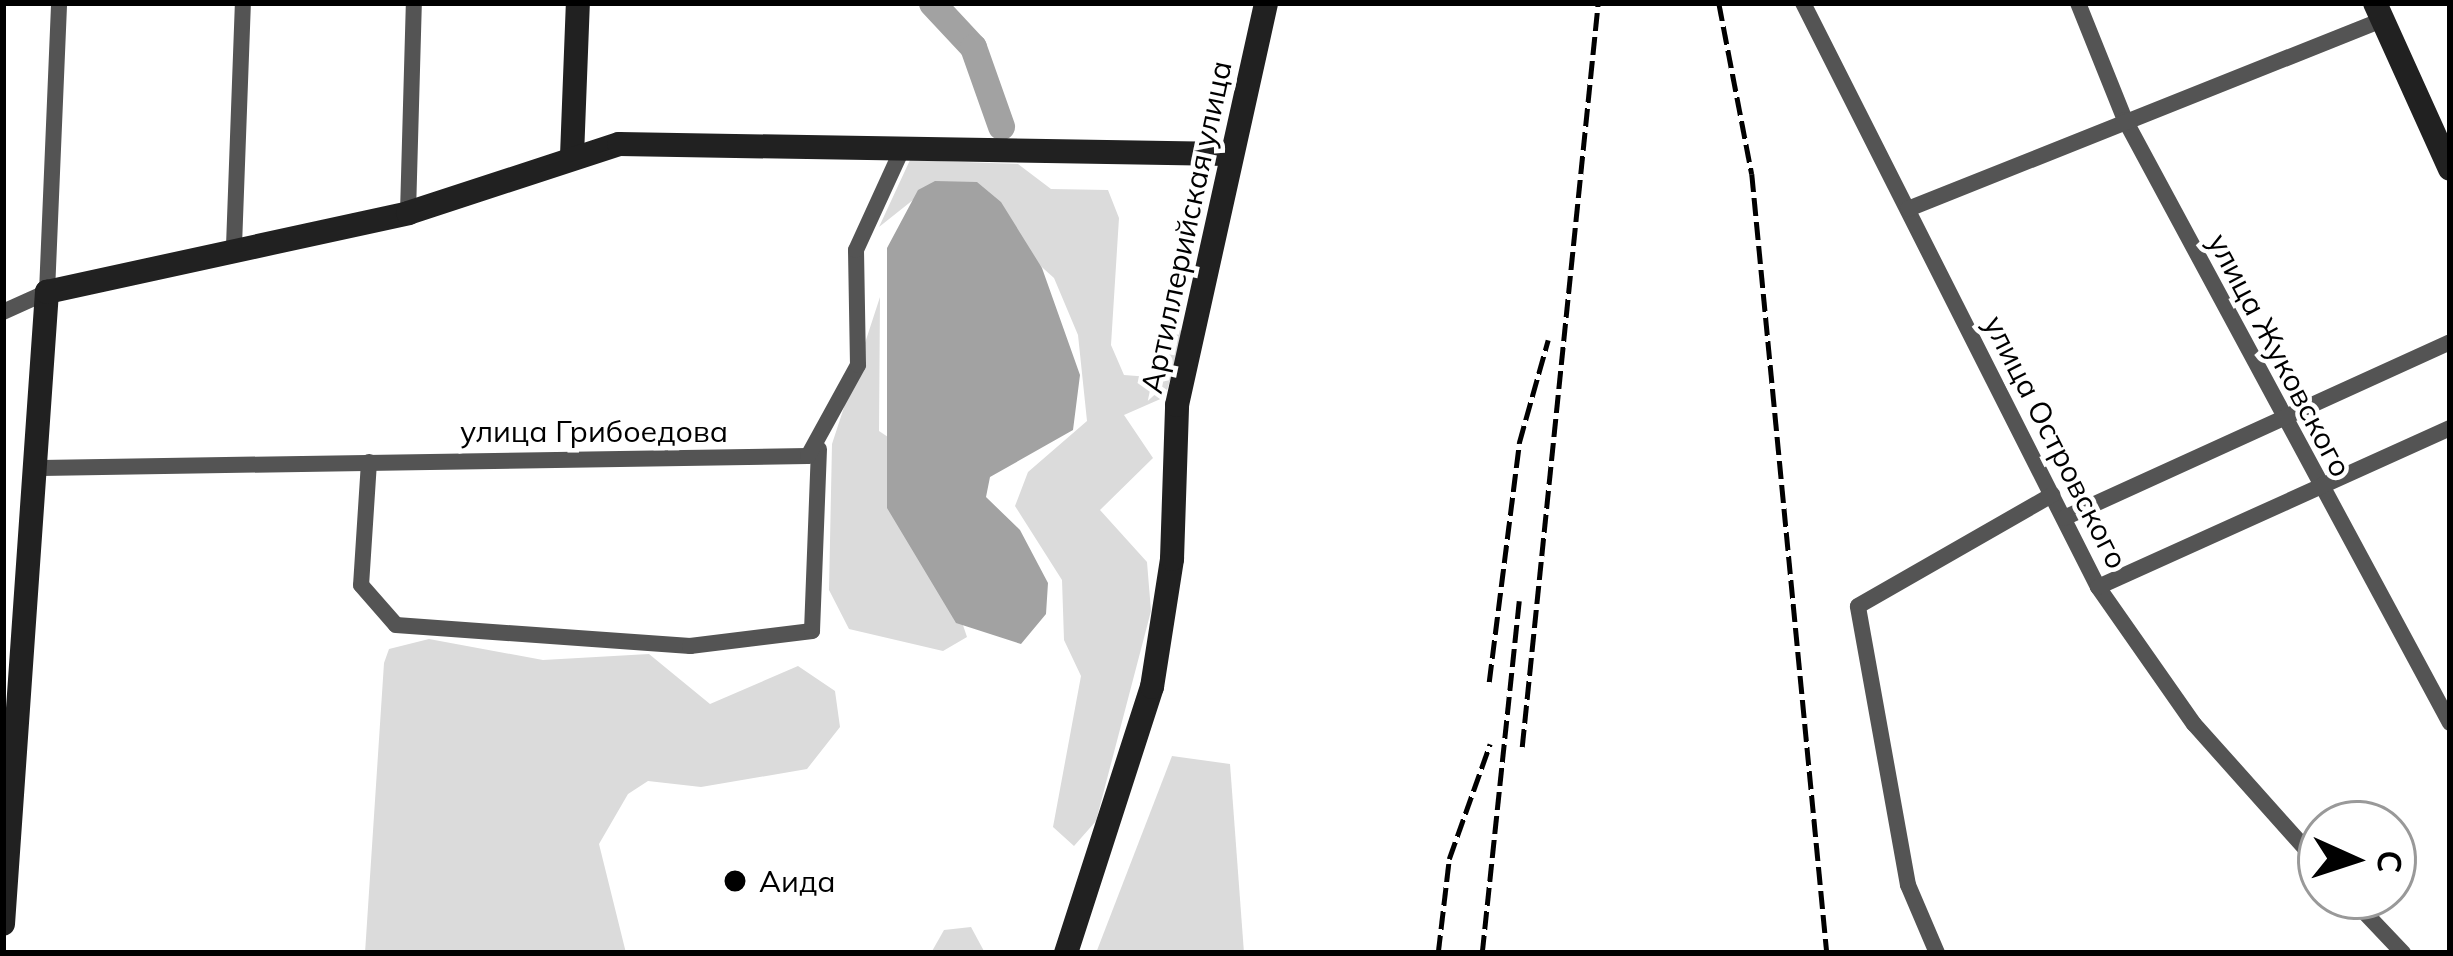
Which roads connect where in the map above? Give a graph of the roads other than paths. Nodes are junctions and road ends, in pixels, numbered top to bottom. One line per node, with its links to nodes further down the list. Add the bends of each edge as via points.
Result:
1 (58, 3): 17 (street)
2 (243, 3): 16 (street)
3 (414, 3): 15 (street)
4 (578, 3): 12 (street)
5 (1266, 3): 11 (street, Артиллерийская улица)
6 (1803, 3): 14 (street, улица Островского)
7 (2078, 3): 9 (street, улица Жуковского)
8 (2378, 12): 9 (street); 13 (street)
9 (2125, 120): 14 (street); 20 (street, улица Жуковского)
10 (904, 145): 11 (street); 12 (street, via 666,141); 22 (street, via 868,206 852,283 858,365)
11 (1228, 154): 33 (street, Артиллерийская улица, via 1177,405 1162,632 1119,813)
12 (572, 156): 15 (street)
13 (2450, 169)
14 (1908, 209): 26 (street, улица Островского)
15 (408, 213): 16 (street)
16 (234, 246): 17 (street)
17 (47, 292): 18 (street); 24 (street)
18 (3, 312)
19 (2450, 342): 20 (street)
20 (2282, 418): 25 (street, улица Жуковского); 27 (street)
21 (2450, 428): 25 (street)
22 (818, 449): 23 (street, улица Грибоедова, via 788,459); 23 (street, via 812,631 691,646 396,625 361,585)
23 (369, 462): 24 (street, улица Грибоедова)
24 (41, 468): 32 (street)
25 (2319, 487): 28 (street); 29 (street, улица Жуковского)
26 (2052, 495): 27 (street, улица Островского); 34 (street, via 1858,606 1908,885)
27 (2064, 518): 28 (street, улица Островского)
28 (2098, 586): 30 (street, улица Островского, via 2194,724)
29 (2450, 723)
30 (2297, 839)
31 (2371, 920): 35 (street)
32 (3, 924)
33 (1066, 953)
34 (1937, 953)
35 (2402, 953)

